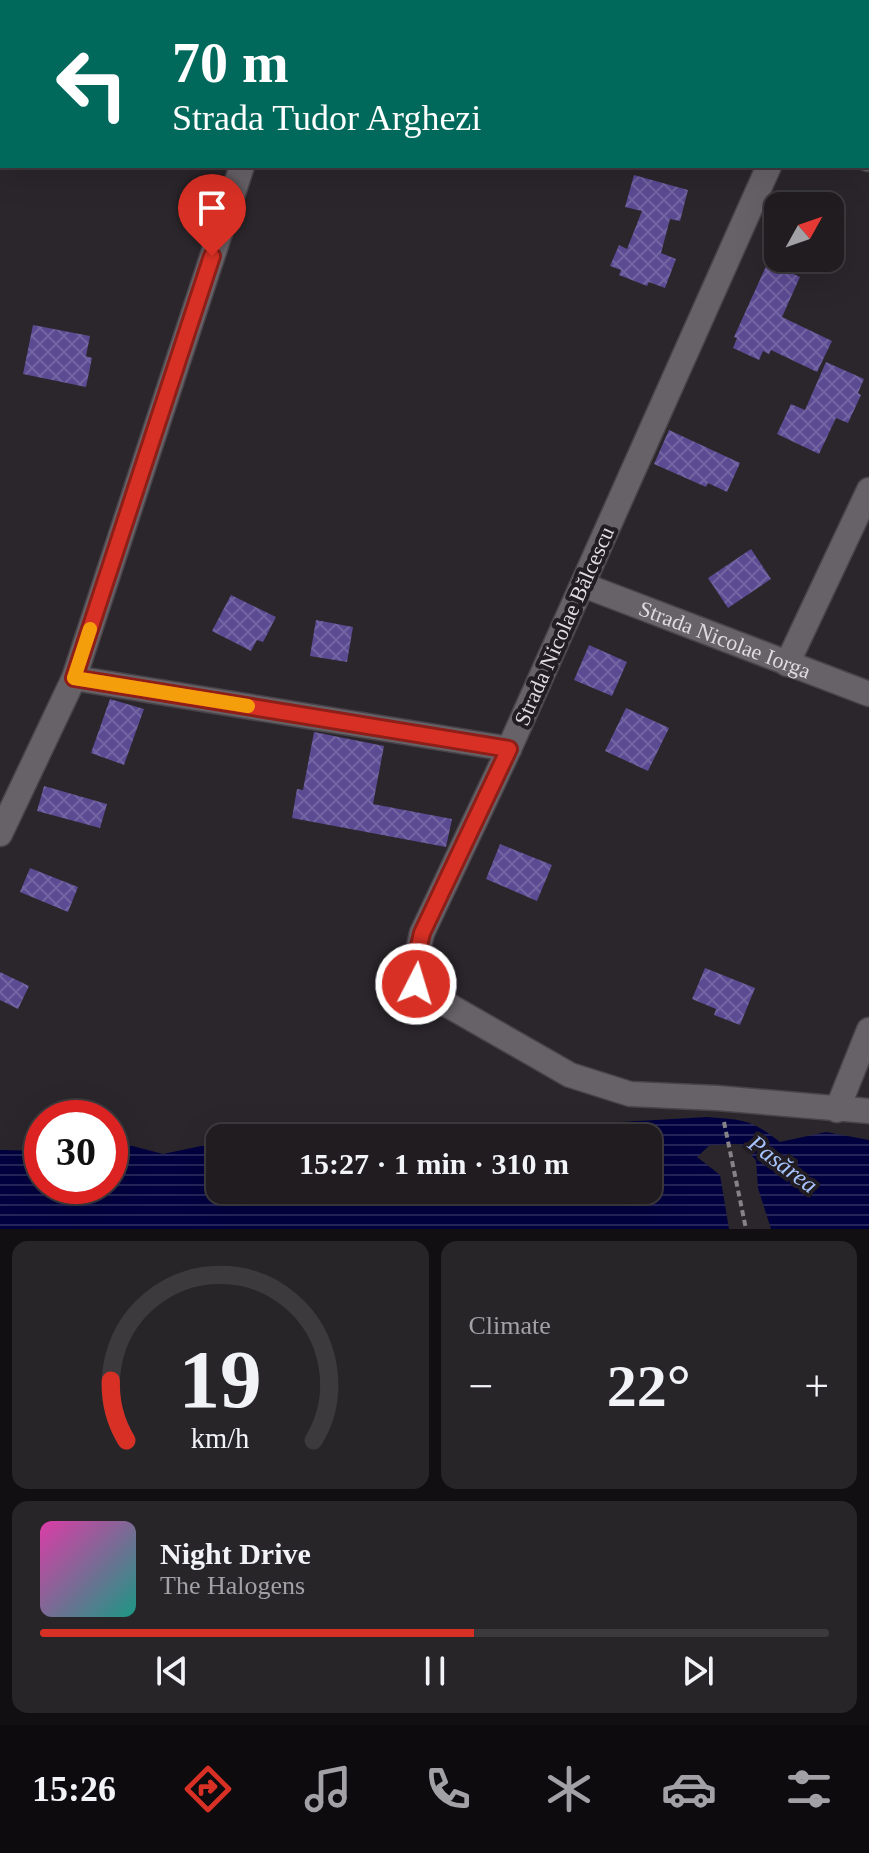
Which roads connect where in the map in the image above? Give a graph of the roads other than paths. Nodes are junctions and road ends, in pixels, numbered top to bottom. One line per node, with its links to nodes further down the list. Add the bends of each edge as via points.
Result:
1 (241, 168): 6 (street)
2 (768, 168): 4 (street, Strada Nicolae Bălcescu)
3 (869, 490): 5 (street)
4 (583, 585): 5 (street, Strada Nicolae Iorga); 8 (street, Strada Nicolae Bălcescu)
5 (787, 664): 7 (street, Strada Nicolae Iorga)
6 (74, 678): 8 (street); 9 (street)
7 (869, 694)
8 (509, 749): 11 (street, Strada Nicolae Bălcescu, via 422,933 416,984 570,1075 630,1094)
9 (0, 834)
10 (869, 1030): 11 (street)
11 (837, 1110): 12 (street)
12 (869, 1111)

